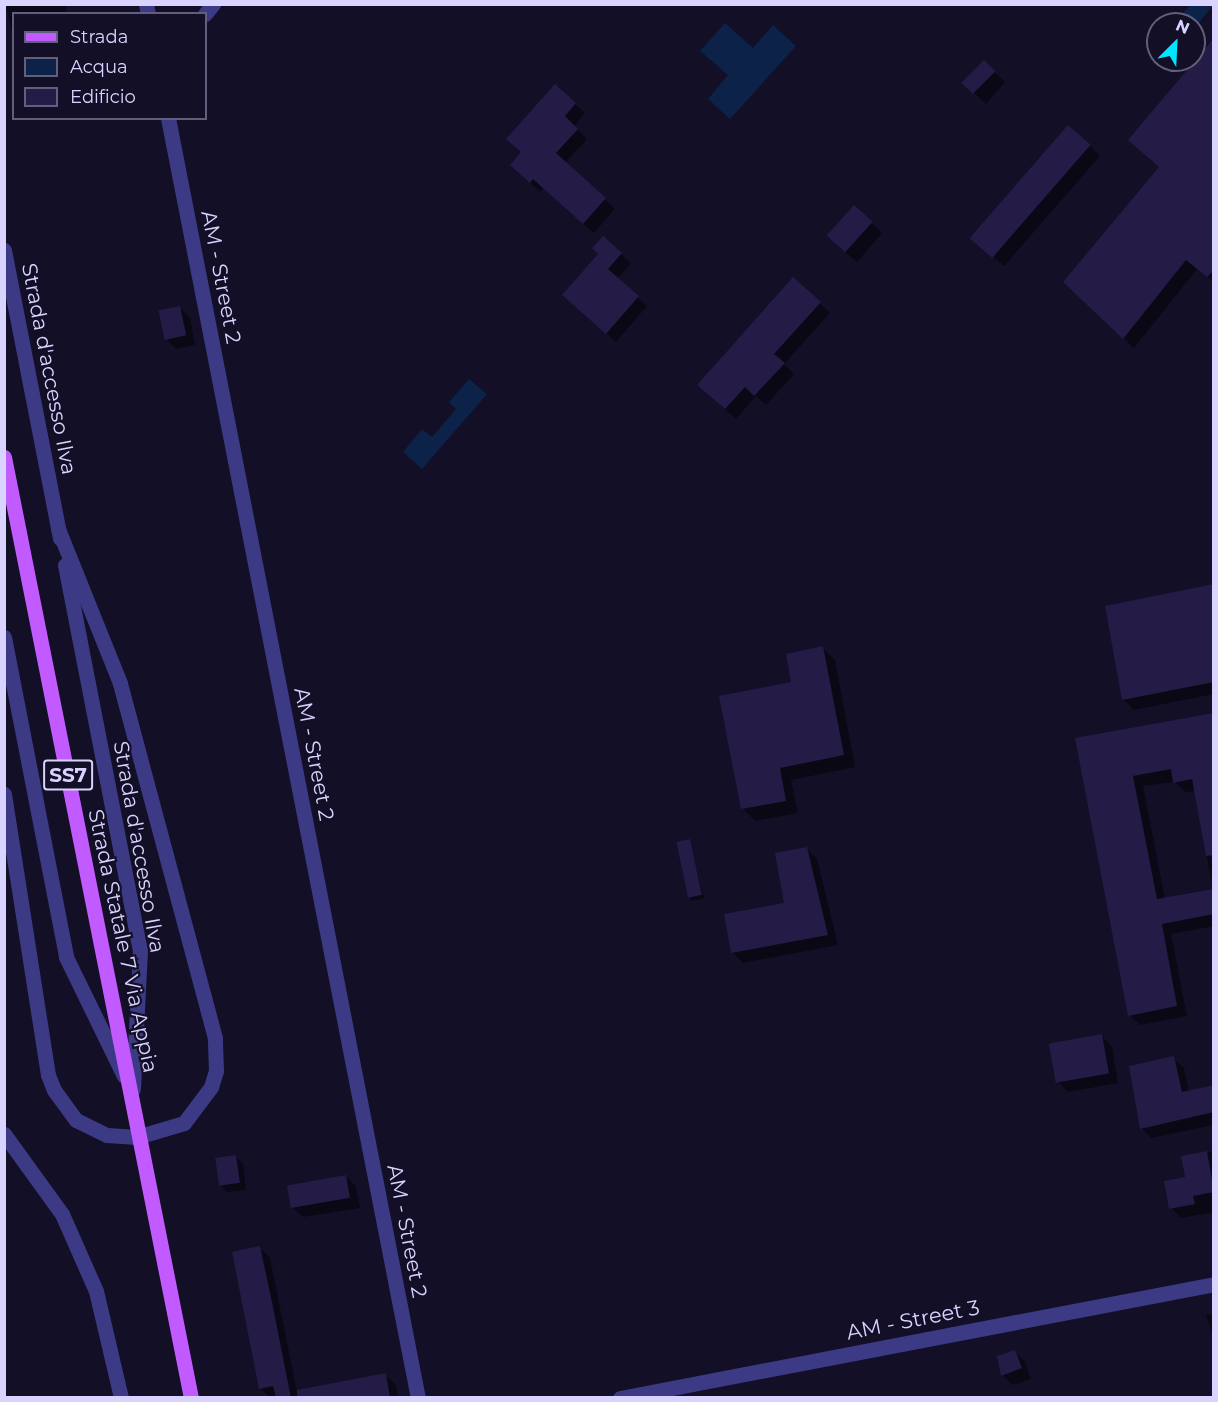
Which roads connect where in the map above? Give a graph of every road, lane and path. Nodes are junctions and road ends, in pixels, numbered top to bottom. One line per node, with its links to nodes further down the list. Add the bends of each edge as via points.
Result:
1 (168, 120): 12 (street, AM - Street 2)
2 (4, 250): 4 (street, Strada d'accesso Ilva)
3 (4, 458): 7 (main road, Strada Statale 7 Via Appia / SS7)
4 (58, 529): 6 (street, via 120,682 215,1038 216,1071 211,1087 184,1123 156,1134 122,1137 92,1129 63,1107 48,1075); 7 (street, Strada d'accesso Ilva, via 140,950)
5 (4, 638): 7 (street, via 66,957)
6 (4, 794)
7 (132, 1092): 11 (main road, Strada Statale 7 Via Appia / SS7)
8 (4, 1134): 10 (street, via 62,1214 92,1282)
9 (1214, 1284): 13 (street, AM - Street 3)
10 (120, 1398)
11 (191, 1398)
12 (418, 1398)
13 (620, 1398)

